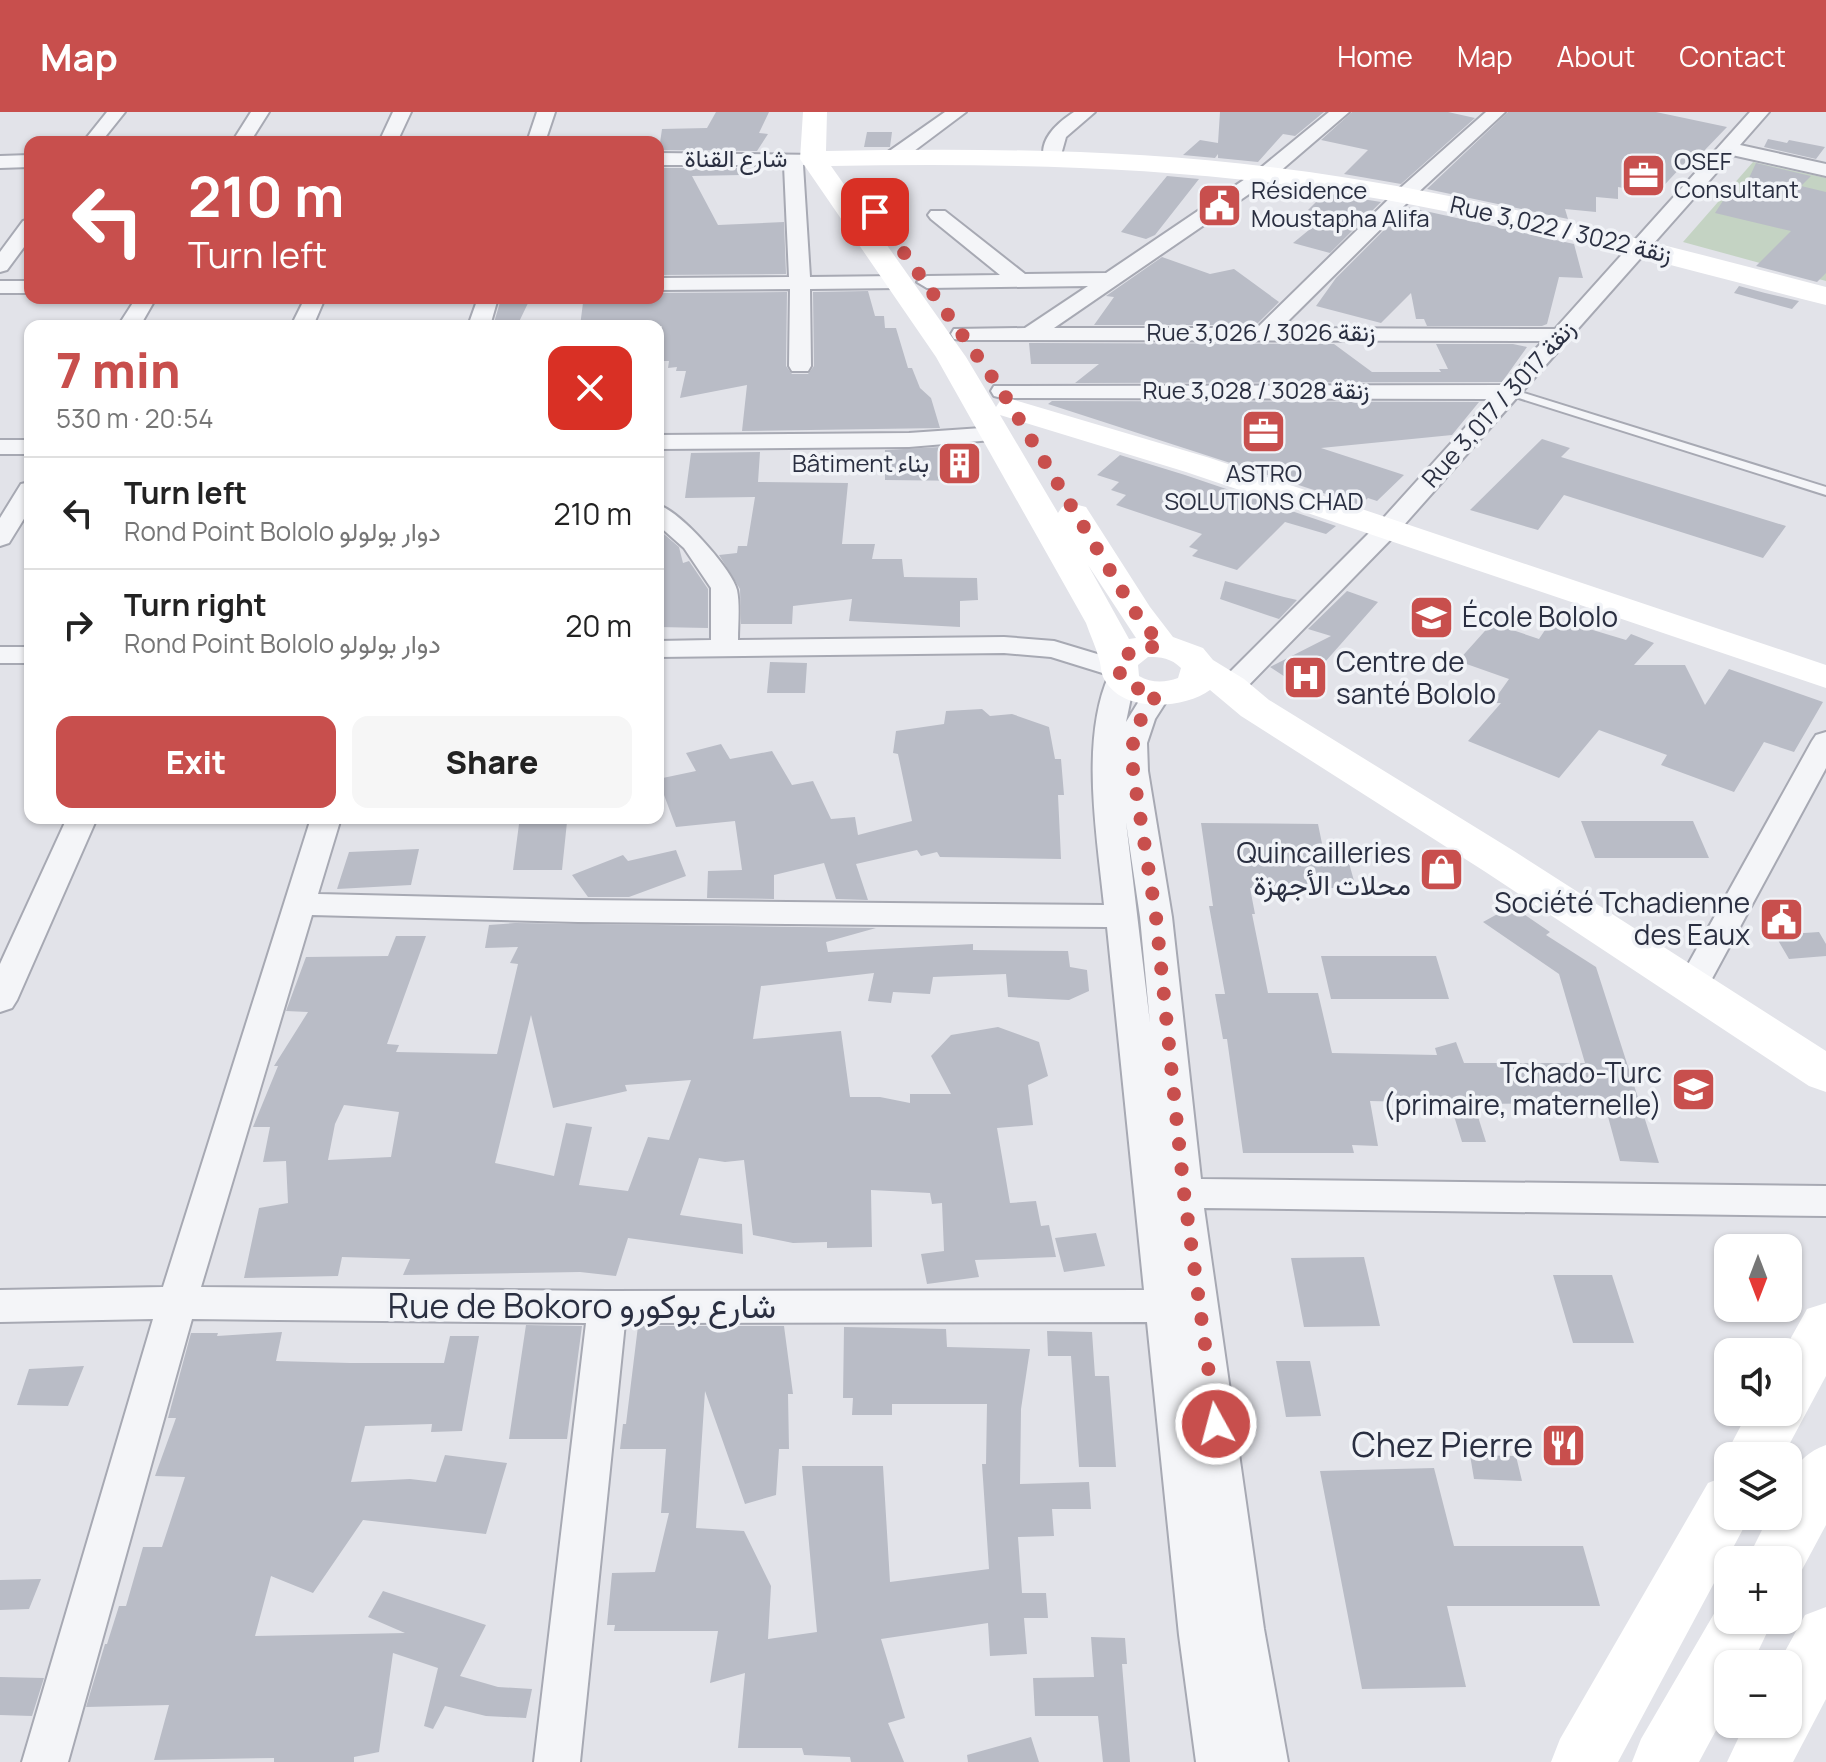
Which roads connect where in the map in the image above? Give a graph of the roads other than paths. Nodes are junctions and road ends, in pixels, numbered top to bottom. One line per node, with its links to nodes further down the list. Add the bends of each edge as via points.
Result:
1 (116, 112): 12 (street)
2 (260, 112): 13 (street)
3 (402, 112): 14 (street)
4 (546, 112): 15 (street)
5 (815, 112): 20 (main road)
6 (840, 112): 20 (main road)
7 (957, 112): 17 (street)
8 (1086, 112): 18 (street, via 1055,136)
9 (1340, 112): 24 (street)
10 (1496, 112): 25 (street)
11 (1760, 112): 16 (street, Rue 3,017 / زنقة 3017)
12 (97, 136)
13 (245, 136)
14 (391, 136)
15 (538, 136)
16 (1727, 148): 23 (street); 28 (street, Rue 3,017 / زنقة 3017)
17 (895, 156): 18 (main road, Rue 3,022 / زنقة 3022); 20 (main road, Rue 3,022 / زنقة 3022)
18 (1052, 158): 24 (main road, Rue 3,022 / زنقة 3022)
19 (664, 159): 20 (street, شارع القناة)
20 (815, 159): 32 (main road); 33 (street)
21 (24, 161): 22 (street)
22 (0, 162)
23 (1826, 170)
24 (1264, 175): 25 (main road, Rue 3,022 / زنقة 3022); 30 (street)
25 (1404, 195): 28 (main road, Rue 3,022 / زنقة 3022); 39 (street)
26 (938, 215): 31 (street)
27 (24, 233): 29 (street)
28 (1640, 247): 37 (main road, Rue 3,022 / زنقة 3022); 41 (street, Rue 3,017 / زنقة 3017)
29 (0, 266)
30 (1108, 279): 31 (street); 38 (street)
31 (1021, 281): 32 (street)
32 (913, 282): 33 (street); 40 (main road); 44 (main road, via 951,357)
33 (800, 283): 34 (street); 42 (street)
34 (664, 284)
35 (0, 287): 36 (street)
36 (24, 287)
37 (1826, 296)
38 (1033, 332): 39 (street, Rue 3,026 / زنقة 3026); 40 (street, Rue 3,026 / زنقة 3026)
39 (1264, 333): 41 (street, Rue 3,026 / زنقة 3026)
40 (962, 334): 44 (main road)
41 (1561, 335): 43 (street, Rue 3,017 / زنقة 3017)
42 (800, 366)
43 (1510, 392): 44 (street, Rue 3,028 / زنقة 3028); 48 (lane); 51 (street, Rue 3,017 / زنقة 3017)
44 (1003, 411): 45 (street, Rue 3,028 / زنقة 3028, via 909,440); 51 (main road, via 1198,465); 53 (main road); 58 (main road, via 1104,623)
45 (664, 442)
46 (0, 447): 47 (street)
47 (24, 447)
48 (1826, 491)
49 (24, 499): 52 (street)
50 (664, 517): 54 (street, via 693,543 724,588)
51 (1387, 529): 59 (main road); 60 (street, Rue 3,017 / زنقة 3017)
52 (0, 538)
53 (1161, 646): 58 (main road, via 1135,649); 60 (main road, via 1187,653)
54 (725, 648): 55 (street); 58 (street, via 1004,645 1054,649)
55 (664, 649)
56 (0, 655): 57 (street)
57 (24, 655)
58 (1119, 669): 60 (main road, via 1142,691); 65 (street, via 1108,769)
59 (1826, 677)
60 (1206, 690): 66 (main road); 69 (street, Rue 3,017 / زنقة 3017, via 1141,719 1133,743)
61 (1826, 741): 66 (street)
62 (79, 824): 67 (street)
63 (324, 824): 64 (street)
64 (300, 904): 65 (street); 71 (street)
65 (1123, 916): 73 (street)
66 (1692, 986): 68 (main road)
67 (0, 1000)
68 (1826, 1074)
69 (1184, 1193): 70 (street); 87 (street, Rue 3,017 / زنقة 3017, via 1242,1629)
70 (1826, 1201)
71 (178, 1303): 72 (street, Rue de Bokoro شارع بوكورو); 74 (street, Rue de Bokoro شارع بوكورو); 84 (street)
72 (0, 1306)
73 (1163, 1306): 74 (street, Rue de Bokoro شارع بوكورو); 86 (street)
74 (607, 1307): 85 (street)
75 (1826, 1325): 76 (main road)
76 (1802, 1368)
77 (1826, 1470): 79 (main road)
78 (1714, 1526): 88 (main road)
79 (1784, 1546)
80 (1735, 1634): 89 (main road)
81 (1826, 1636): 82 (main road)
82 (1802, 1681)
83 (1772, 1738): 90 (main road)
84 (45, 1762)
85 (557, 1762)
86 (1219, 1762)
87 (1265, 1762)
88 (1583, 1762)
89 (1664, 1762)
90 (1759, 1762)

